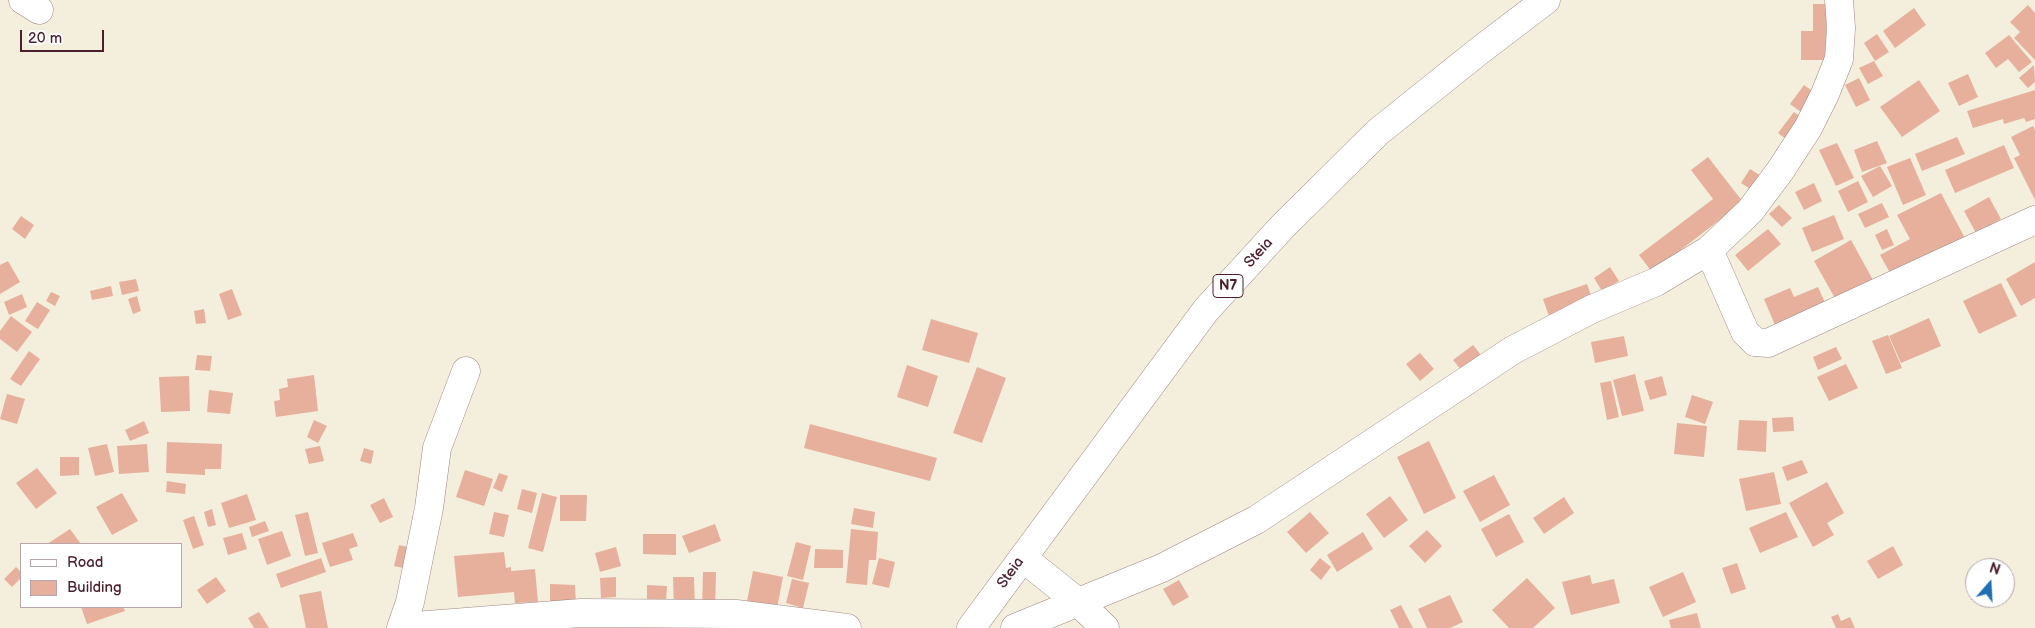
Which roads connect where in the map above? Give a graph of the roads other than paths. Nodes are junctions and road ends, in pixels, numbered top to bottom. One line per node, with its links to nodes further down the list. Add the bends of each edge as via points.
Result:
1 (1546, 0): 6 (street, Steia / N7, via 1378,132 1283,226 1206,310)
2 (1839, 0): 4 (street, via 1838,59 1808,128 1750,211)
3 (2035, 220): 4 (street, via 1768,343 1755,342 1745,332)
4 (1709, 250): 7 (street, via 1656,282 1592,309 1513,350 1256,520 1162,568)
5 (466, 371): 9 (street, via 437,448 429,508 410,602)
6 (1022, 558): 7 (street); 11 (street, Steia / N7)
7 (1079, 604): 8 (street); 12 (street)
8 (1019, 627)
9 (401, 628): 10 (street, via 590,613 736,614)
10 (847, 628)
11 (971, 628)
12 (1105, 628)

